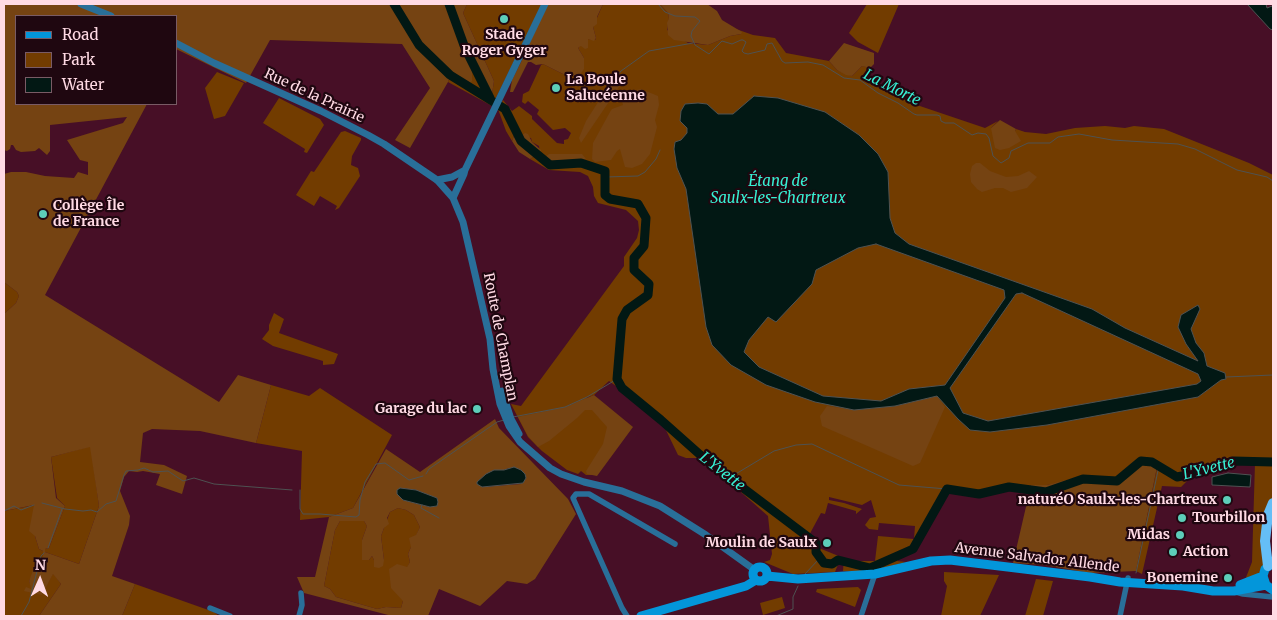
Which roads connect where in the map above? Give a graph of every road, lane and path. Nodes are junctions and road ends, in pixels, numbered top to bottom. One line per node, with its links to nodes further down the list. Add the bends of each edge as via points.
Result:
1 (81, 4): 3 (street)
2 (545, 4): 5 (street)
3 (108, 15)
4 (178, 44): 6 (street, Rue de la Prairie, via 368,135)
5 (465, 170): 6 (street); 7 (street)
6 (437, 180): 7 (street, Route de Champlan)
7 (453, 198): 13 (street, Route de Champlan, via 463,222 490,339 500,404 525,444 550,468 570,478 622,491 660,506 722,546)
8 (1273, 503): 12 (highway, via 1265,541)
9 (1273, 516): 11 (highway, via 1270,541)
10 (675, 544): 25 (street, via 589,494 576,494 573,498)
11 (1273, 554)
12 (1268, 568): 17 (main road, via 1237,587); 18 (main road)
13 (753, 571): 15 (main road, via 764,568); 16 (main road)
14 (875, 574): 15 (main road, Avenue Salvador Allende, via 798,580); 17 (main road, Avenue Salvador Allende, via 931,560 950,560); 27 (street)
15 (767, 576): 16 (main road, via 762,581)
16 (756, 580): 26 (main road, via 746,586)
17 (1128, 580): 19 (main road, Avenue Salvador Allende); 28 (street)
18 (1270, 588): 19 (main road)
19 (1234, 591): 21 (street, Avenue Salvador Allende)
20 (301, 592): 24 (street, via 303,600)
21 (1273, 597)
22 (210, 608): 23 (street)
23 (230, 616)
24 (299, 616)
25 (627, 616)
26 (641, 616)
27 (861, 616)
28 (1120, 616)

